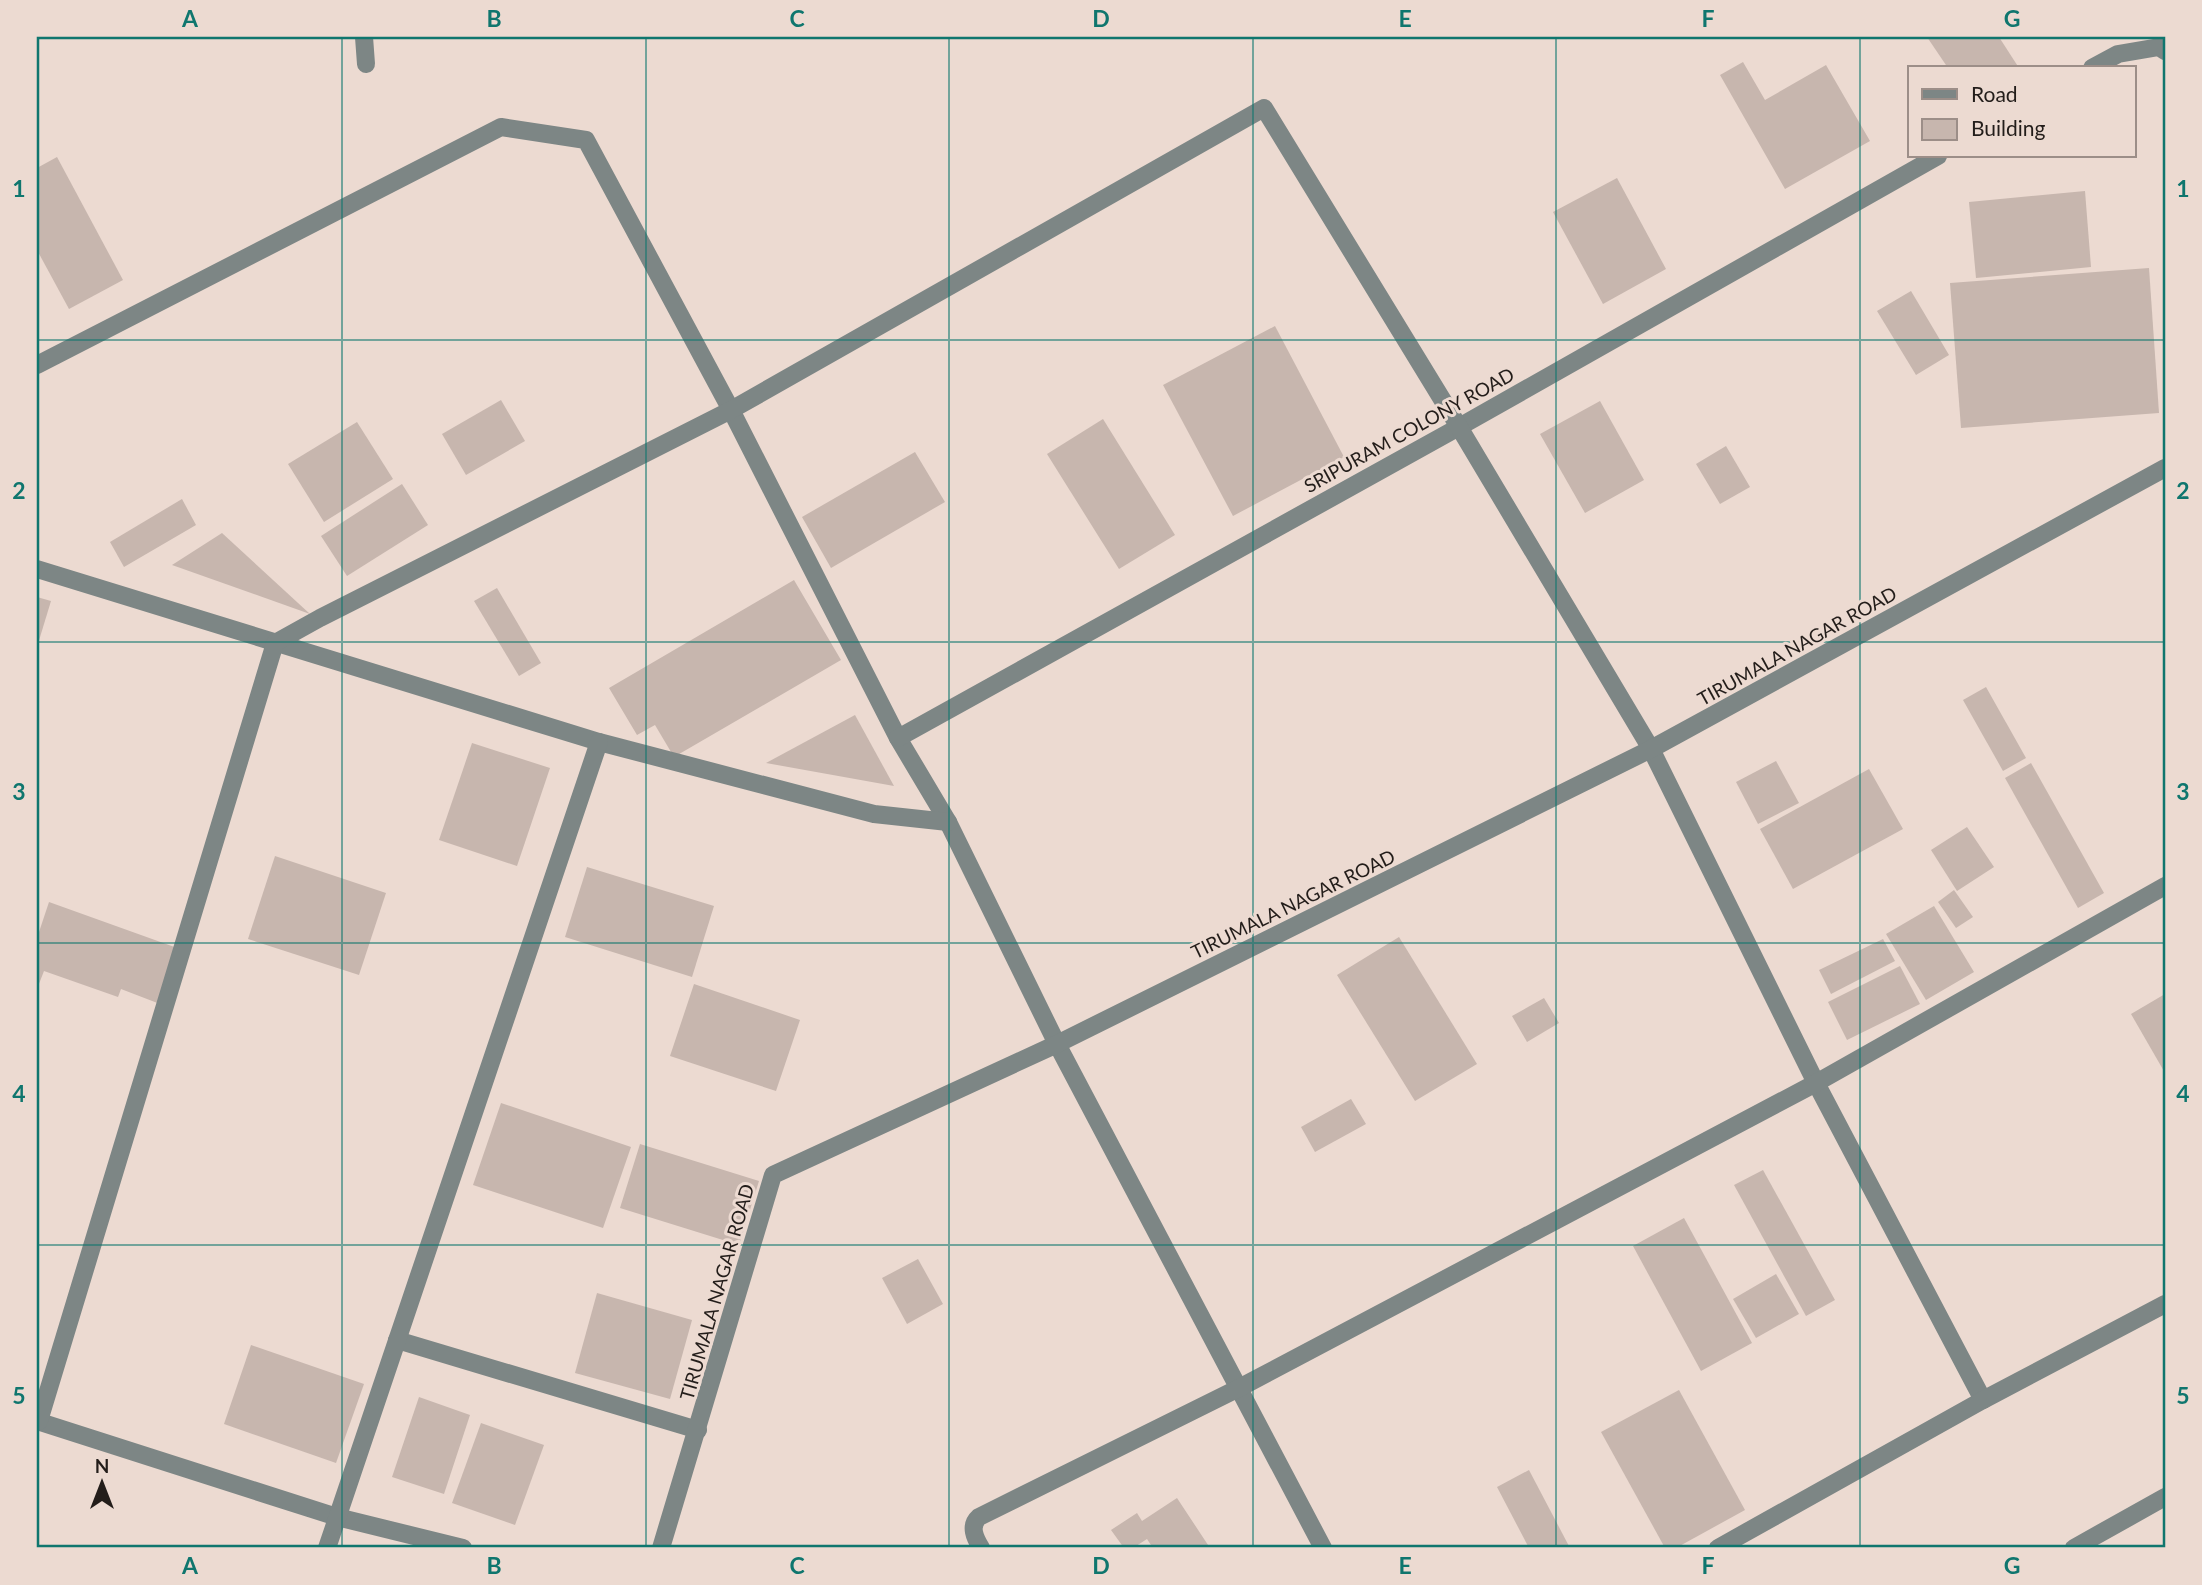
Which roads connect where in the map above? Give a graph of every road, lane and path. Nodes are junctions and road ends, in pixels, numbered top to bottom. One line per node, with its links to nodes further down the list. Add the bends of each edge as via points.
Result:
1 (364, 37): 3 (street)
2 (2165, 51): 4 (street, via 2159,47 2118,54)
3 (366, 64)
4 (2096, 66)
5 (1934, 158): 8 (street, SRIPURAM COLONY ROAD)
6 (37, 365): 7 (street, via 501,127 586,140)
7 (731, 410): 8 (street, via 1264,108); 11 (street); 12 (street)
8 (1459, 427): 12 (street, SRIPURAM COLONY ROAD); 14 (street)
9 (2165, 468): 14 (street, TIRUMALA NAGAR ROAD)
10 (37, 569): 11 (street)
11 (275, 643): 13 (street); 23 (street)
12 (898, 738): 15 (street)
13 (599, 742): 15 (street, via 874,814); 20 (street)
14 (1651, 749): 17 (street, TIRUMALA NAGAR ROAD); 18 (street)
15 (948, 822): 17 (street)
16 (2165, 886): 18 (street)
17 (1057, 1044): 21 (street); 24 (street, TIRUMALA NAGAR ROAD, via 773,1175)
18 (1816, 1083): 21 (street); 22 (street)
19 (2165, 1304): 22 (street)
20 (397, 1340): 24 (street); 26 (street)
21 (1239, 1388): 30 (street, via 979,1517 974,1528); 31 (street)
22 (1983, 1400): 32 (street)
23 (38, 1421): 26 (street)
24 (698, 1430): 29 (street, TIRUMALA NAGAR ROAD)
25 (2165, 1497): 33 (street)
26 (337, 1517): 27 (street); 28 (street)
27 (327, 1548)
28 (463, 1548)
29 (661, 1548)
30 (981, 1548)
31 (1323, 1548)
32 (1718, 1548)
33 (2074, 1548)

